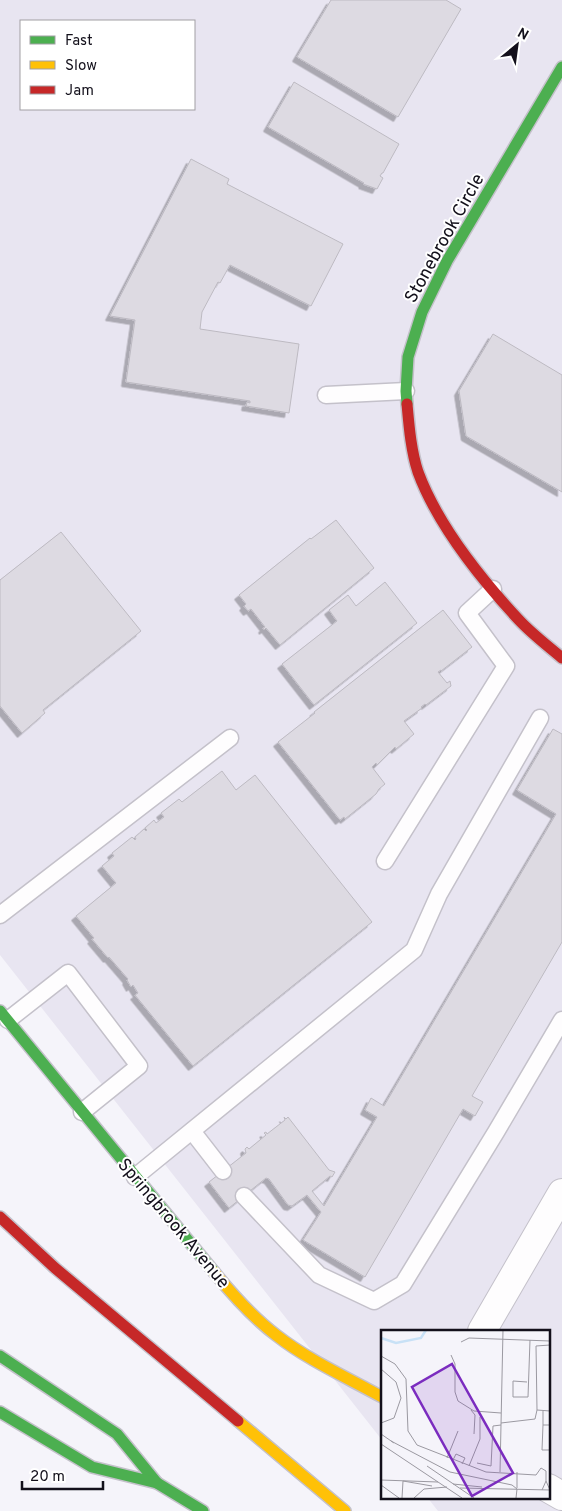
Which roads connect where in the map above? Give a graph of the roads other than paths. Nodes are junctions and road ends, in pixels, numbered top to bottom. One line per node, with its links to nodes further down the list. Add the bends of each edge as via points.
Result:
1 (562, 67): 2 (main road, Stonebrook Circle, via 426,304 408,357)
2 (406, 391): 3 (lane); 4 (main road, Stonebrook Circle, via 409,428 418,471 438,514)
3 (326, 395)
4 (493, 589): 5 (main road, Stonebrook Circle, via 520,621); 8 (lane, via 468,612 506,666)
5 (562, 658)
6 (540, 718): 13 (lane, via 439,894 414,950)
7 (230, 738): 9 (lane)
8 (385, 861)
9 (0, 915)
10 (4, 1015): 12 (main road, Springbrook Avenue); 12 (lane, via 68,973 139,1066)
11 (562, 1020): 17 (lane, via 403,1284 374,1301 319,1275)
12 (82, 1112): 15 (main road, Springbrook Avenue)
13 (192, 1131): 14 (lane); 15 (lane)
14 (223, 1171)
15 (135, 1177): 21 (main road, Springbrook Avenue, via 228,1289 258,1319 303,1354)
16 (562, 1193): 19 (street)
17 (244, 1196)
18 (0, 1217): 27 (main road, via 54,1268)
19 (483, 1330)
20 (0, 1356): 23 (main road, via 117,1434)
21 (381, 1396)
22 (0, 1412): 23 (main road, via 92,1468)
23 (157, 1483): 26 (main road)
24 (550, 1489): 25 (street)
25 (562, 1496)
26 (203, 1511)
27 (345, 1511)

